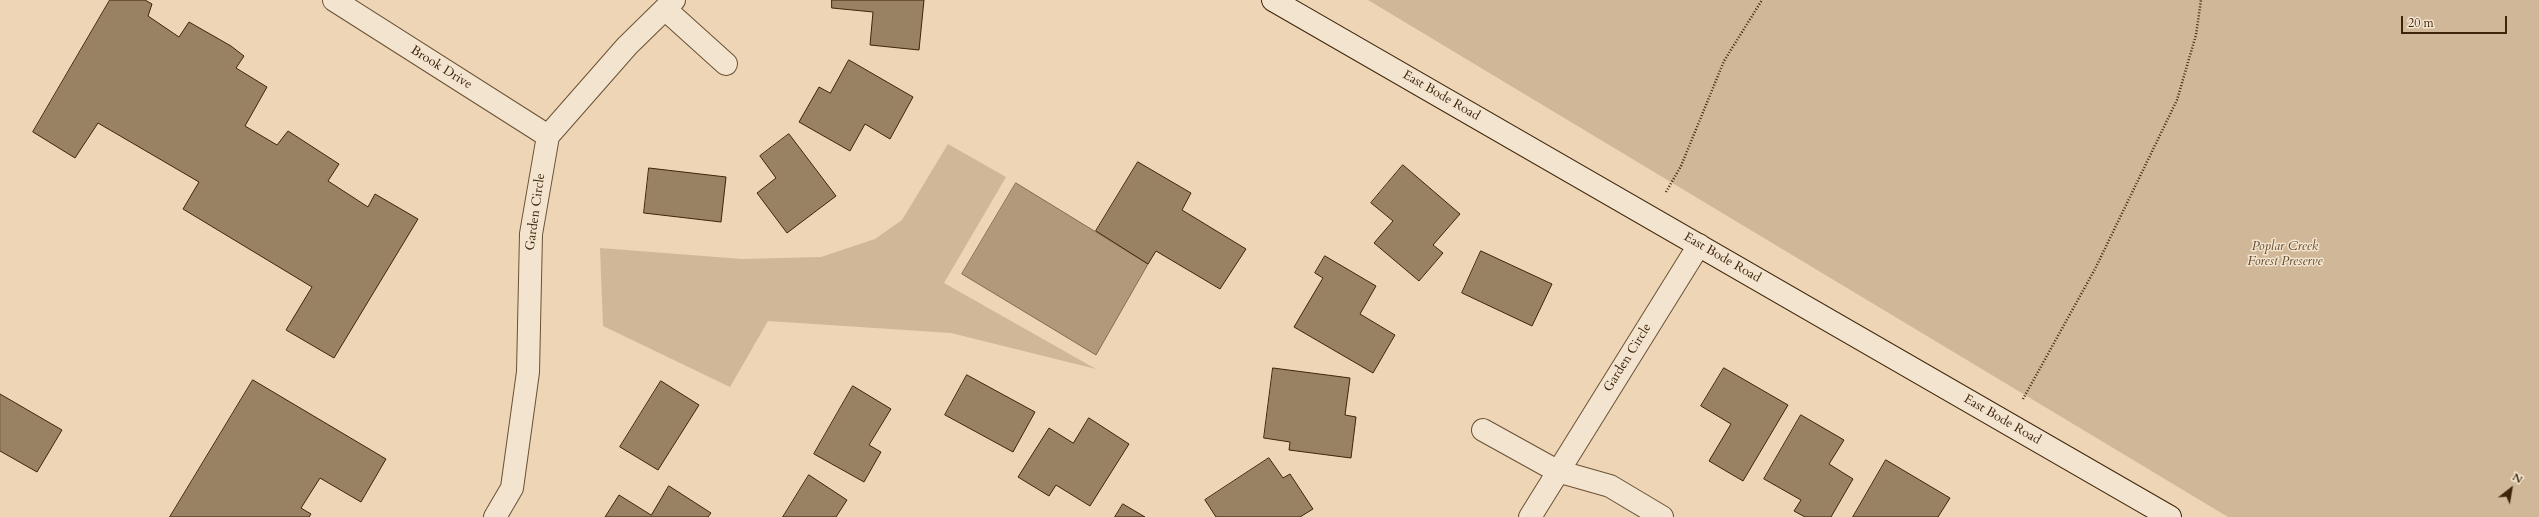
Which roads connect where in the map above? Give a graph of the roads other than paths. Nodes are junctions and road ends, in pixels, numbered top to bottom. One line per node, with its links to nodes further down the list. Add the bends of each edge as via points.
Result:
1 (334, 0): 5 (street, Brook Drive)
2 (1273, 0): 6 (street, East Bode Road)
3 (669, 4): 4 (street); 5 (street, via 627,46)
4 (726, 64)
5 (548, 136): 9 (street, Garden Circle, via 531,234 528,372 512,488)
6 (1699, 245): 8 (street, Garden Circle); 12 (street, East Bode Road)
7 (1483, 430): 8 (street)
8 (1557, 471): 10 (street, Garden Circle); 11 (street, via 1610,486)
9 (495, 517)
10 (1530, 517)
11 (1662, 517)
12 (2170, 517)

